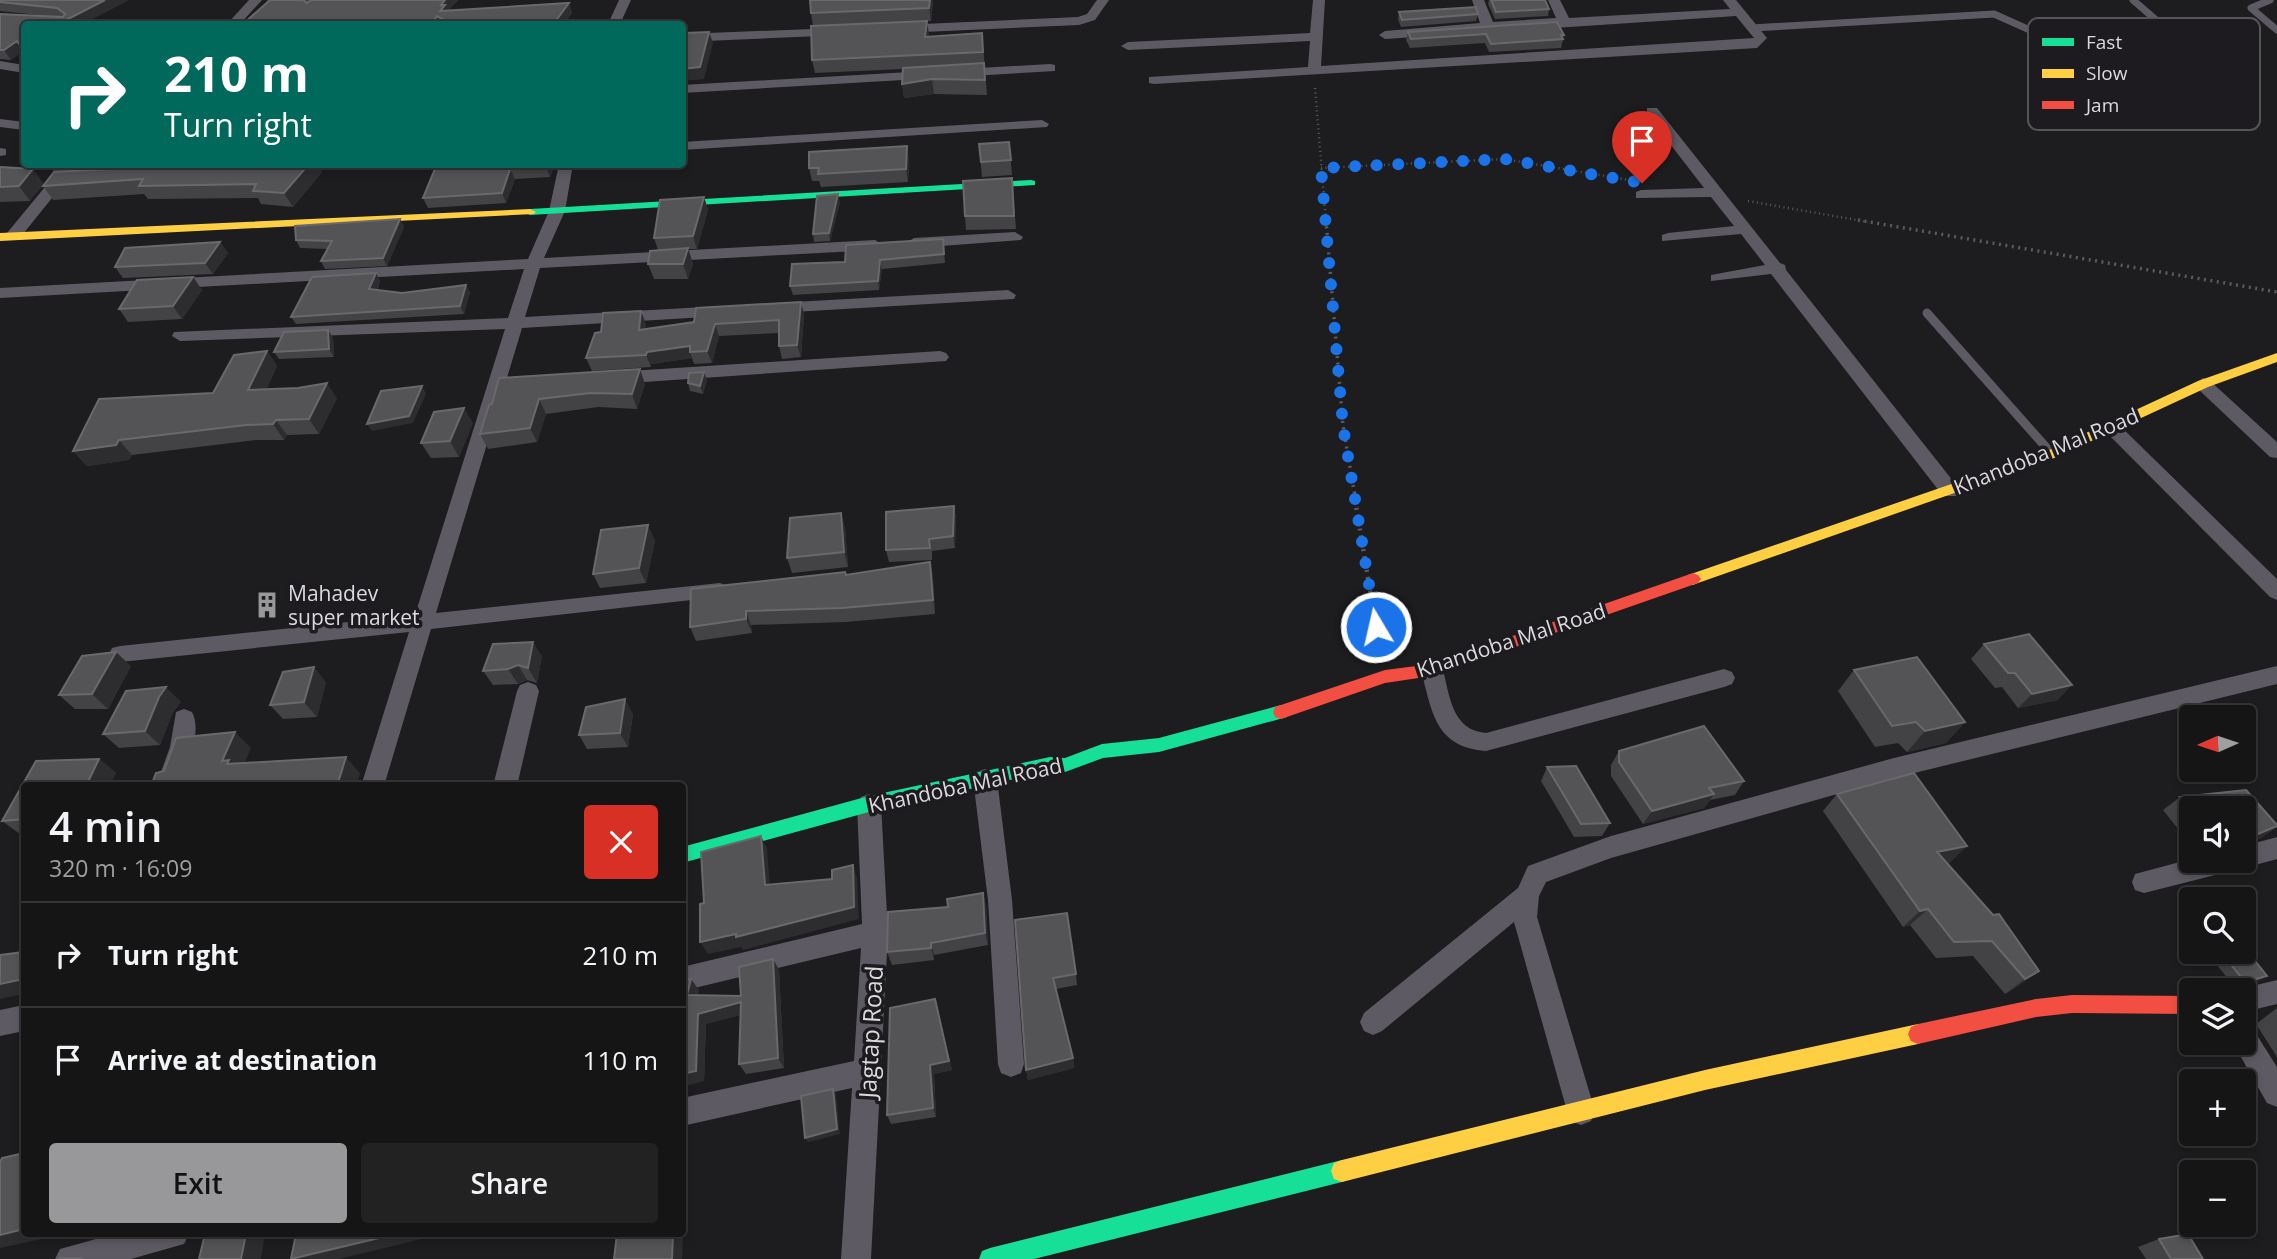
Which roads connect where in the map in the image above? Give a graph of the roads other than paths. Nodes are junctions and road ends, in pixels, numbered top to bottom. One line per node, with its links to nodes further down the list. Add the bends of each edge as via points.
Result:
1 (256, 0): 12 (street)
2 (625, 0): 13 (street)
3 (1103, 0): 18 (street, via 1091,17 1079,22)
4 (1319, 0): 22 (street)
5 (1478, 0): 15 (street)
6 (1554, 0): 14 (street)
7 (1729, 0): 10 (street)
8 (2133, 0): 11 (lane)
9 (2270, 0): 19 (lane, via 2251,8)
10 (1739, 12): 14 (street); 16 (street)
11 (2156, 18)
12 (236, 21)
13 (615, 21)
14 (1564, 21): 15 (street)
15 (1488, 26): 25 (street)
16 (1752, 28): 17 (lane, via 1994,15); 25 (street, via 1760,38 1757,44)
17 (2028, 29)
18 (882, 30)
19 (2277, 30)
20 (856, 31): 23 (street)
21 (1385, 35): 25 (street)
22 (1318, 37): 24 (street); 29 (street)
23 (686, 38)
24 (1128, 46)
25 (1474, 46): 29 (street)
26 (0, 65): 27 (street)
27 (21, 68)
28 (1050, 68): 31 (street)
29 (1314, 72): 30 (street)
30 (1154, 80)
31 (686, 89)
32 (1652, 111): 41 (street)
33 (0, 123): 35 (street)
34 (1042, 124): 36 (street)
35 (21, 126)
36 (686, 146)
37 (565, 168): 42 (street)
38 (86, 177): 44 (street, via 59,179)
39 (1031, 183): 42 (street)
40 (1642, 189): 41 (street)
41 (1717, 192): 43 (street)
42 (557, 211): 44 (street); 47 (street)
43 (1747, 229): 46 (street); 48 (street)
44 (7, 237)
45 (1015, 237): 47 (street)
46 (1668, 238)
47 (533, 266): 50 (street); 55 (street)
48 (1779, 268): 49 (street); 64 (street)
49 (1717, 278)
50 (0, 293)
51 (1008, 295): 52 (street)
52 (763, 309)
53 (736, 310): 55 (street)
54 (1927, 313): 63 (lane)
55 (518, 323): 56 (street); 67 (street, via 505,385)
56 (180, 336)
57 (940, 357): 59 (street)
58 (2277, 357): 60 (street, Khandoba Mal Road)
59 (595, 379)
60 (2203, 384): 61 (street, Khandoba Mal Road); 62 (street)
61 (2110, 426): 63 (street, Khandoba Mal Road); 66 (street)
62 (2277, 453)
63 (2052, 454): 64 (street, Khandoba Mal Road)
64 (1950, 491): 69 (street, Khandoba Mal Road)
65 (737, 589): 67 (street)
66 (2277, 592)
67 (423, 624): 68 (street); 76 (street)
68 (120, 654)
69 (1432, 670): 71 (street, via 1450,727 1459,739 1473,743); 74 (street, Khandoba Mal Road, via 1385,677 1265,717 1159,745 1102,751 1065,765 1050,764)
70 (2277, 675): 84 (street, via 1894,768 1611,847 1537,874)
71 (1724, 678)
72 (528, 691): 77 (street)
73 (184, 718): 75 (street, via 181,747)
74 (985, 779): 78 (street, Khandoba Mal Road); 94 (street, via 1000,900)
75 (168, 782)
76 (373, 782)
77 (506, 782)
78 (869, 804): 80 (street, Khandoba Mal Road); 85 (street, Jagtap Road)
79 (2277, 848): 81 (street)
80 (686, 854)
81 (2256, 854)
82 (2180, 873): 83 (street)
83 (2144, 882)
84 (1527, 896): 91 (street); 98 (street, via 1525,917)
85 (875, 933): 86 (street); 95 (street, Jagtap Road)
86 (686, 978)
87 (2277, 992): 88 (street)
88 (2256, 997)
89 (2179, 1005): 98 (street, via 2036,1008)
90 (21, 1019): 92 (street)
91 (1373, 1022)
92 (0, 1023)
93 (2254, 1055): 96 (street)
94 (1011, 1064)
95 (869, 1071): 97 (street); 101 (street, Jagtap Road)
96 (2277, 1093)
97 (686, 1111)
98 (1581, 1111): 102 (street)
99 (162, 1237): 100 (street)
100 (70, 1259)
101 (856, 1259)
102 (990, 1259)

